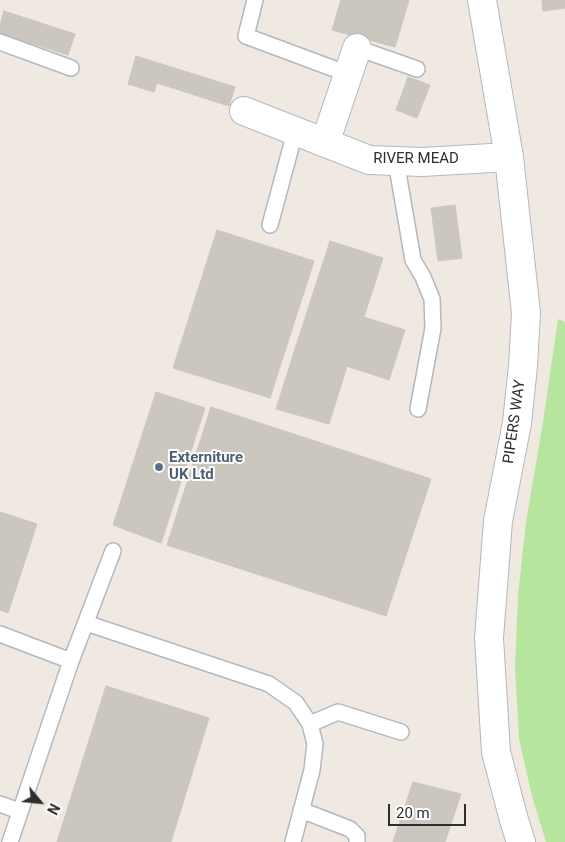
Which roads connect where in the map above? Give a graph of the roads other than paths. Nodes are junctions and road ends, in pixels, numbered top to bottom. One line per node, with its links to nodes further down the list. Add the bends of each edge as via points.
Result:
1 (254, 0): 7 (lane, via 246,36)
2 (482, 0): 11 (street, PIPERS WAY)
3 (0, 42): 5 (lane)
4 (357, 48): 6 (lane); 7 (street)
5 (71, 68)
6 (417, 69)
7 (348, 74): 10 (street)
8 (244, 111): 9 (street, RIVER MEAD)
9 (295, 132): 10 (street, RIVER MEAD); 13 (lane)
10 (325, 143): 12 (street, RIVER MEAD, via 368,160)
11 (509, 157): 12 (street, RIVER MEAD); 27 (street, PIPERS WAY, via 526,313 517,423 498,521 489,638 496,752)
12 (396, 161): 14 (lane, via 413,260 432,299 433,328)
13 (270, 226)
14 (418, 409)
15 (114, 552): 16 (lane)
16 (86, 623): 18 (lane); 19 (lane, via 269,684 296,703)
17 (0, 634): 18 (lane)
18 (71, 661): 23 (lane)
19 (310, 724): 20 (lane, via 338,712); 22 (lane, via 315,744)
20 (402, 732)
21 (0, 804): 23 (lane)
22 (301, 810): 25 (lane); 26 (lane, via 350,829 357,836)
23 (19, 811): 24 (lane)
24 (10, 842)
25 (293, 842)
26 (357, 842)
27 (521, 842)

